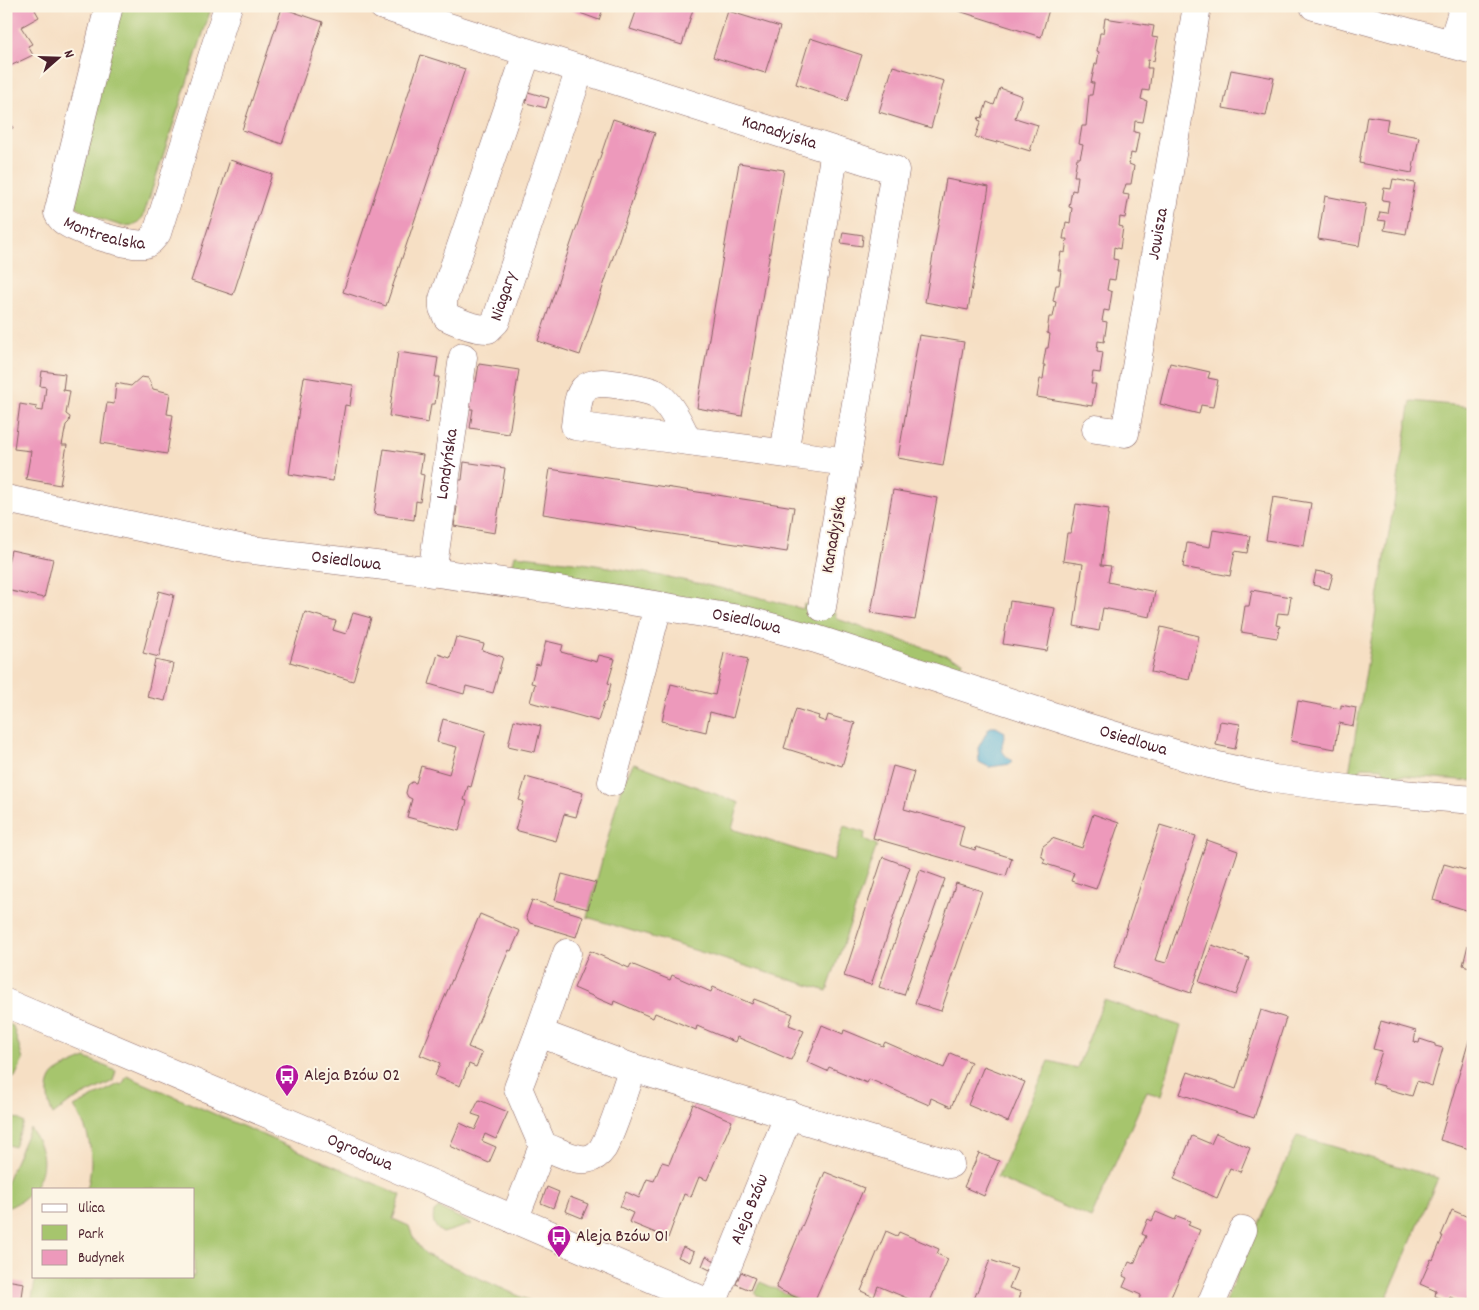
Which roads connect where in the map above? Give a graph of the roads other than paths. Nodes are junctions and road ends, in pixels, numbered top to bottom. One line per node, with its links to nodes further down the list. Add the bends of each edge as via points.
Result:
1 (109, 6): 2 (street, Montrealska, via 58,213 62,220 76,228 126,244 144,244 157,233)
2 (228, 6)
3 (383, 6): 8 (street, Kanadyjska)
4 (1197, 6): 12 (street, Jowisza, via 1125,433)
5 (1314, 6): 7 (street)
6 (1464, 6): 7 (street)
7 (1462, 47)
8 (527, 53): 9 (street, Kanadyjska); 9 (street, Niagary, via 443,299 447,318 479,329 488,328 496,321)
9 (580, 69): 10 (street, Kanadyjska)
10 (835, 151): 14 (street); 15 (street, Kanadyjska, via 895,170)
11 (463, 356): 17 (street, Londyńska)
12 (1096, 429)
13 (688, 440): 13 (street, via 672,412 655,393 602,383 584,389 579,398 575,426); 14 (street)
14 (784, 453): 15 (street)
15 (847, 462): 19 (street, Kanadyjska)
16 (6, 499): 17 (street, Osiedlowa, via 244,549)
17 (432, 573): 18 (street, Osiedlowa)
18 (658, 606): 20 (street); 21 (street, Osiedlowa, via 746,620 816,639 1083,726 1274,780)
19 (822, 607)
20 (612, 782)
21 (1473, 800)
22 (567, 953): 24 (street)
23 (6, 1003): 29 (street, Ogrodowa)
24 (539, 1033): 25 (street); 27 (street, via 518,1088)
25 (633, 1068): 26 (street); 27 (street, via 598,1154 580,1160)
26 (789, 1114): 28 (street); 31 (street, Aleja Bzów)
27 (543, 1146): 29 (street)
28 (950, 1164)
29 (514, 1220): 31 (street, Ogrodowa)
30 (1243, 1230): 32 (street)
31 (712, 1304)
32 (1211, 1304)

